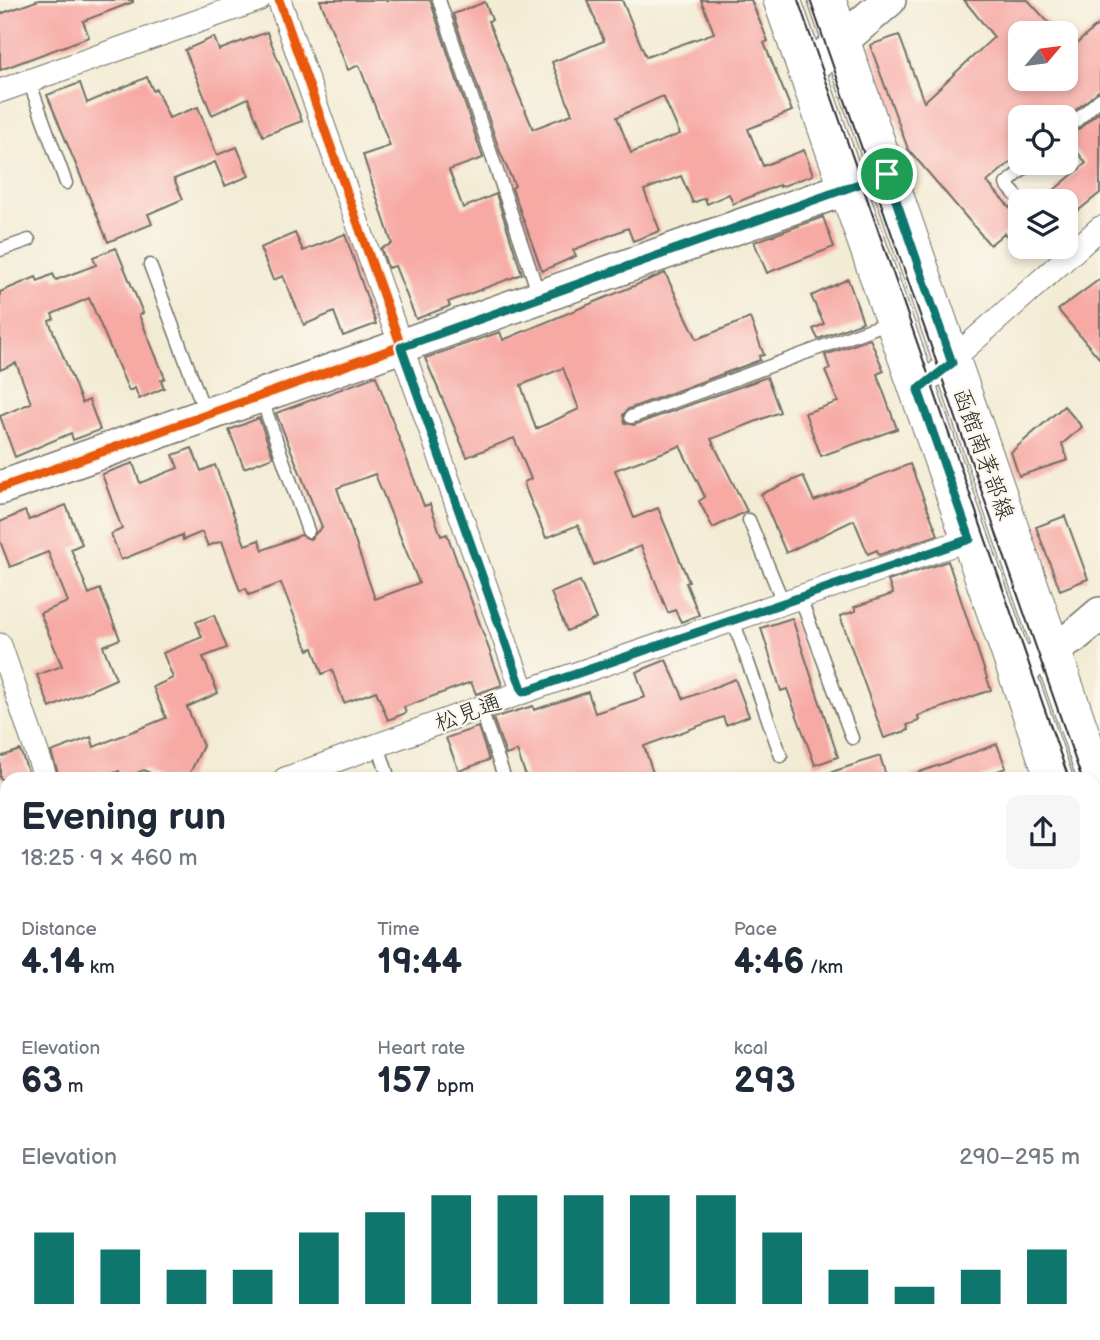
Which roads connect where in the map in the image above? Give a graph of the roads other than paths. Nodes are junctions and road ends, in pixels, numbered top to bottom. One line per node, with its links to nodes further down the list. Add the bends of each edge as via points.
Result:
1 (258, 0): 9 (street)
2 (279, 0): 26 (street)
3 (439, 0): 24 (lane)
4 (782, 0): 8 (main road, 函館南茅部線)
5 (827, 0): 7 (main road, 函館南茅部線)
6 (889, 0): 7 (street)
7 (841, 41): 8 (street); 13 (main road, 函館南茅部線)
8 (807, 71): 16 (main road, 函館南茅部線)
9 (29, 81): 10 (street); 15 (lane)
10 (0, 91)
11 (1100, 99): 12 (lane)
12 (1078, 119)
13 (887, 174): 16 (street); 27 (main road, 函館南茅部線)
14 (1016, 175): 17 (lane, via 1006,184)
15 (66, 183)
16 (847, 188): 24 (street); 25 (main road, 函館南茅部線)
17 (1010, 189)
18 (1100, 228): 20 (street)
19 (29, 240): 21 (lane)
20 (1078, 243)
21 (0, 250)
22 (1057, 259): 27 (street)
23 (150, 265): 30 (lane)
24 (541, 298): 26 (street)
25 (894, 320): 28 (main road, 函館南茅部線); 31 (lane)
26 (401, 347): 29 (street); 42 (street)
27 (952, 363): 28 (street); 40 (main road, 函館南茅部線)
28 (918, 390): 35 (main road, 函館南茅部線)
29 (261, 396): 30 (street); 34 (lane)
30 (206, 416): 32 (street)
31 (631, 417)
32 (0, 488)
33 (749, 520): 36 (lane)
34 (308, 531)
35 (970, 539): 36 (street, 松見通); 41 (main road, 函館南茅部線)
36 (792, 600): 38 (street, 松見通); 44 (lane)
37 (1100, 614): 40 (street)
38 (733, 620): 42 (street, 松見通); 46 (lane)
39 (0, 645): 47 (street)
40 (1053, 651): 41 (street); 52 (main road, 函館南茅部線)
41 (1016, 672): 51 (main road, 函館南茅部線)
42 (523, 692): 43 (street, 松見通)
43 (480, 708): 45 (street, 松見通); 50 (lane)
44 (852, 737)
45 (378, 745): 48 (street, 松見通); 49 (lane)
46 (781, 756)
47 (44, 772)
48 (304, 772)
49 (387, 772)
50 (503, 772)
51 (1052, 772)
52 (1094, 772)

